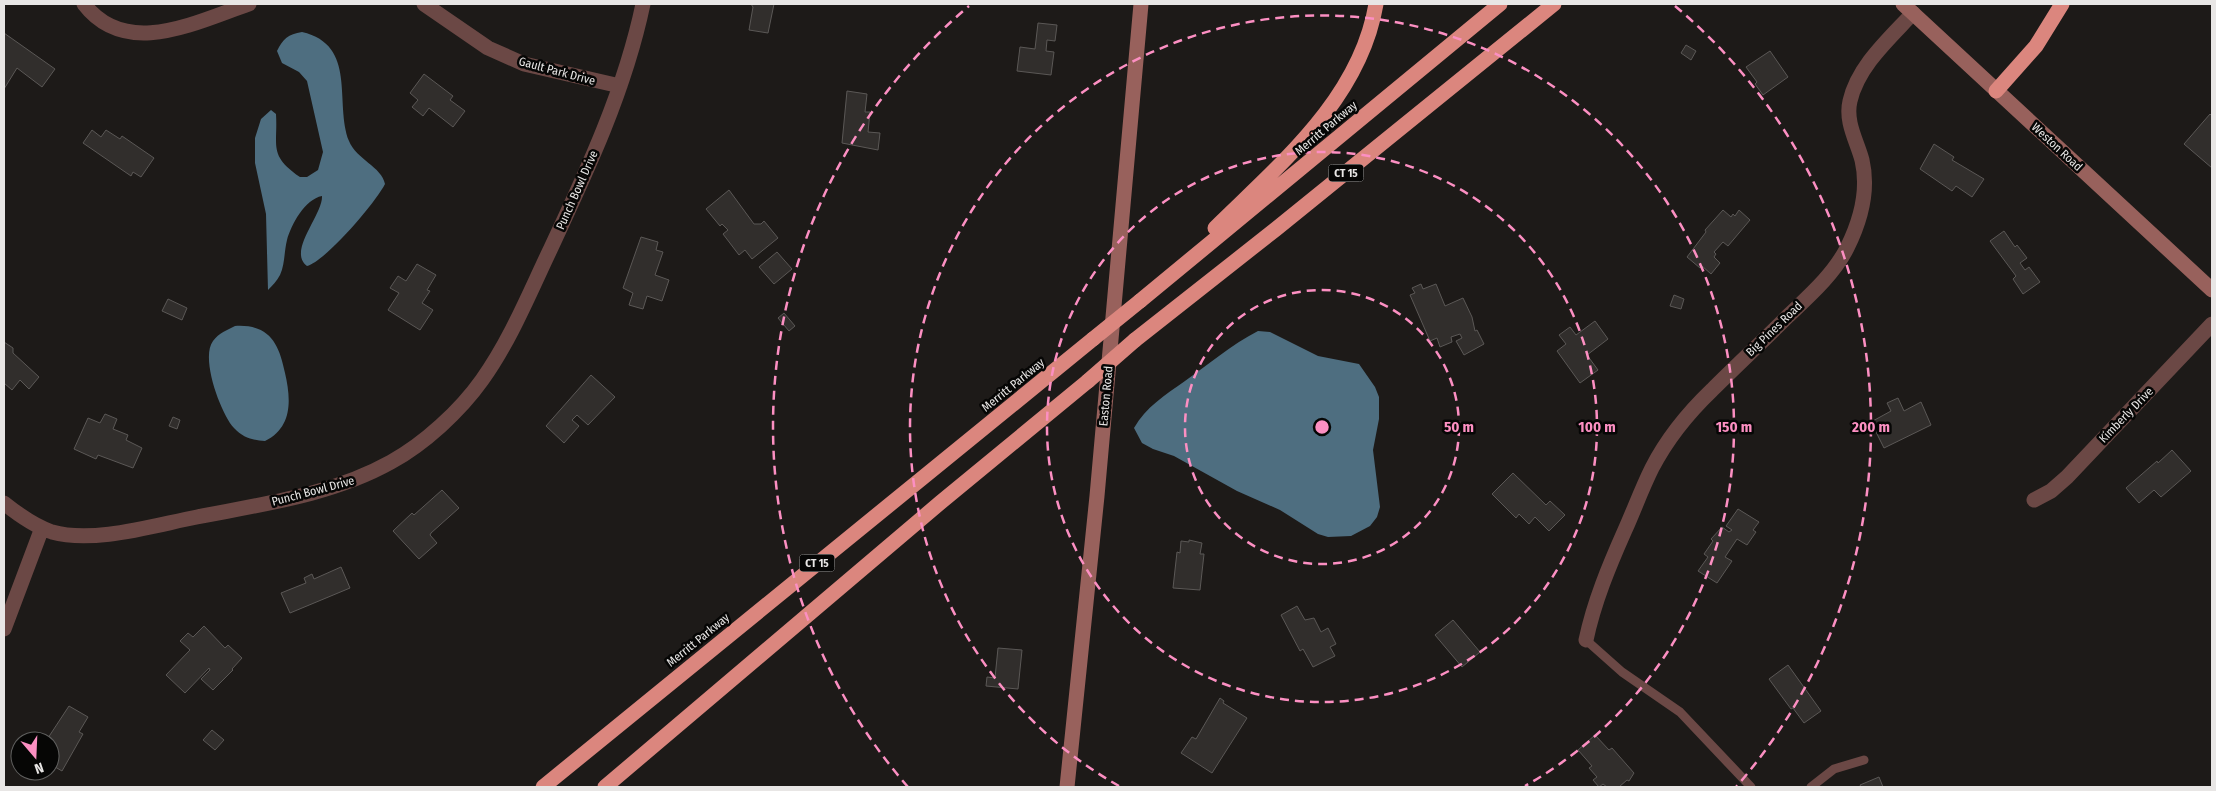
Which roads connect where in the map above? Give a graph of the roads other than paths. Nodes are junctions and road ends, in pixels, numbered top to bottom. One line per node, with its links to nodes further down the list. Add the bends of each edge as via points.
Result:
1 (84, 4): 2 (street, via 105,24 138,34 188,24)
2 (249, 4)
3 (424, 4): 11 (street, Gault Park Drive, via 488,48 524,64)
4 (643, 4): 11 (street)
5 (1141, 4): 24 (main road, Easton Road)
6 (1376, 4): 14 (highway, via 1360,56 1319,122)
7 (1500, 4): 14 (highway, Merritt Parkway / CT 15)
8 (1554, 4): 23 (highway, CT 15, bridge, via 1135,340)
9 (2062, 4): 12 (highway, via 2036,46)
10 (1908, 8): 12 (main road, Weston Road); 20 (street, Big Pines Road, via 1858,80 1850,102 1849,114 1862,160 1865,194 1858,224 1847,249 1810,295 1710,391 1664,450 1652,468 1605,575)
11 (620, 86): 18 (street, Punch Bowl Drive, via 584,176 505,342 481,381 436,429 393,461 360,478 320,491 102,534 59,534)
12 (1996, 91): 13 (main road, Weston Road)
13 (2212, 290)
14 (1140, 301): 22 (highway, Merritt Parkway / CT 15, bridge)
15 (2212, 324): 16 (street, Kimberly Drive, via 2067,477)
16 (2034, 500)
17 (4, 503): 18 (street, Punch Bowl Drive)
18 (42, 528): 19 (street)
19 (4, 629)
20 (1586, 640): 25 (lane, via 1622,672 1680,712)
21 (1864, 760): 26 (lane, via 1834,769)
22 (543, 787)
23 (605, 787)
24 (1067, 787)
25 (1751, 787)
26 (1811, 787)

